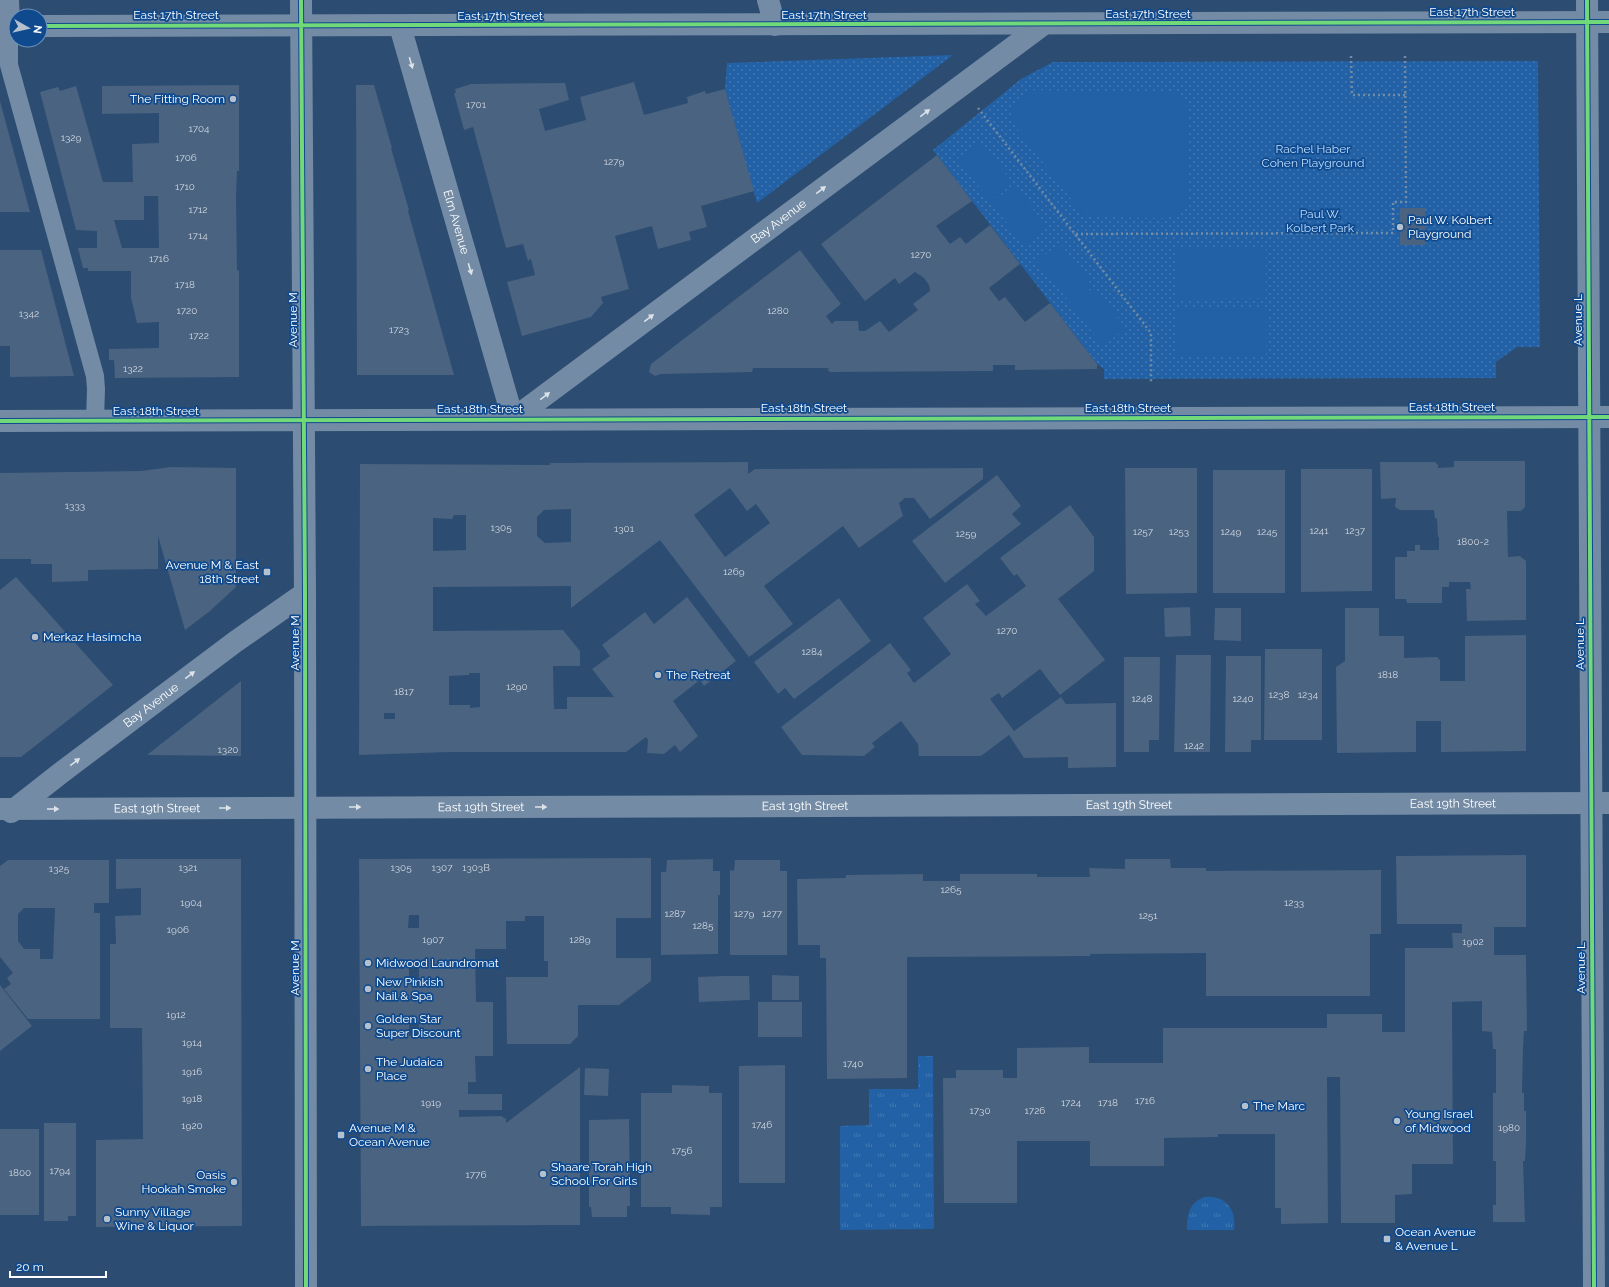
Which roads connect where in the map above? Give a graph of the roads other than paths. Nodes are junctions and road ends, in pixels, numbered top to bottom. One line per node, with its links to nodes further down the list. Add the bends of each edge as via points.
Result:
1 (301, 0): 7 (street, Avenue M)
2 (768, 0): 8 (street)
3 (1586, 0): 4 (street, Avenue L)
4 (1587, 22): 5 (street, East 17th Street); 6 (street, East 17th Street); 12 (street, Avenue L)
5 (1609, 22)
6 (1044, 24): 8 (street, East 17th Street); 13 (street, Bay Avenue, one-way to 6)
7 (301, 25): 9 (street, East 17th Street); 10 (street, East 17th Street); 14 (street, Avenue M)
8 (775, 25): 10 (street, East 17th Street)
9 (48, 26)
10 (400, 26): 13 (street, Elm Avenue, one-way to 13)
11 (9, 48): 16 (lane, via 9,65 95,376)
12 (1599, 417): 13 (street, East 18th Street); 18 (street, Avenue L)
13 (513, 419): 14 (street, East 18th Street)
14 (304, 420): 16 (street, East 18th Street); 17 (street, Avenue M)
15 (0, 421): 16 (street, East 18th Street)
16 (95, 421)
17 (305, 593): 19 (street, Avenue M); 20 (street, Bay Avenue, one-way to 17, via 252,629)
18 (1600, 803): 19 (street, East 19th Street, one-way to 18); 22 (street, Avenue L)
19 (305, 807): 20 (street, East 19th Street, one-way to 19); 21 (street, Avenue M)
20 (5, 813)
21 (306, 1287)
22 (1594, 1287)

